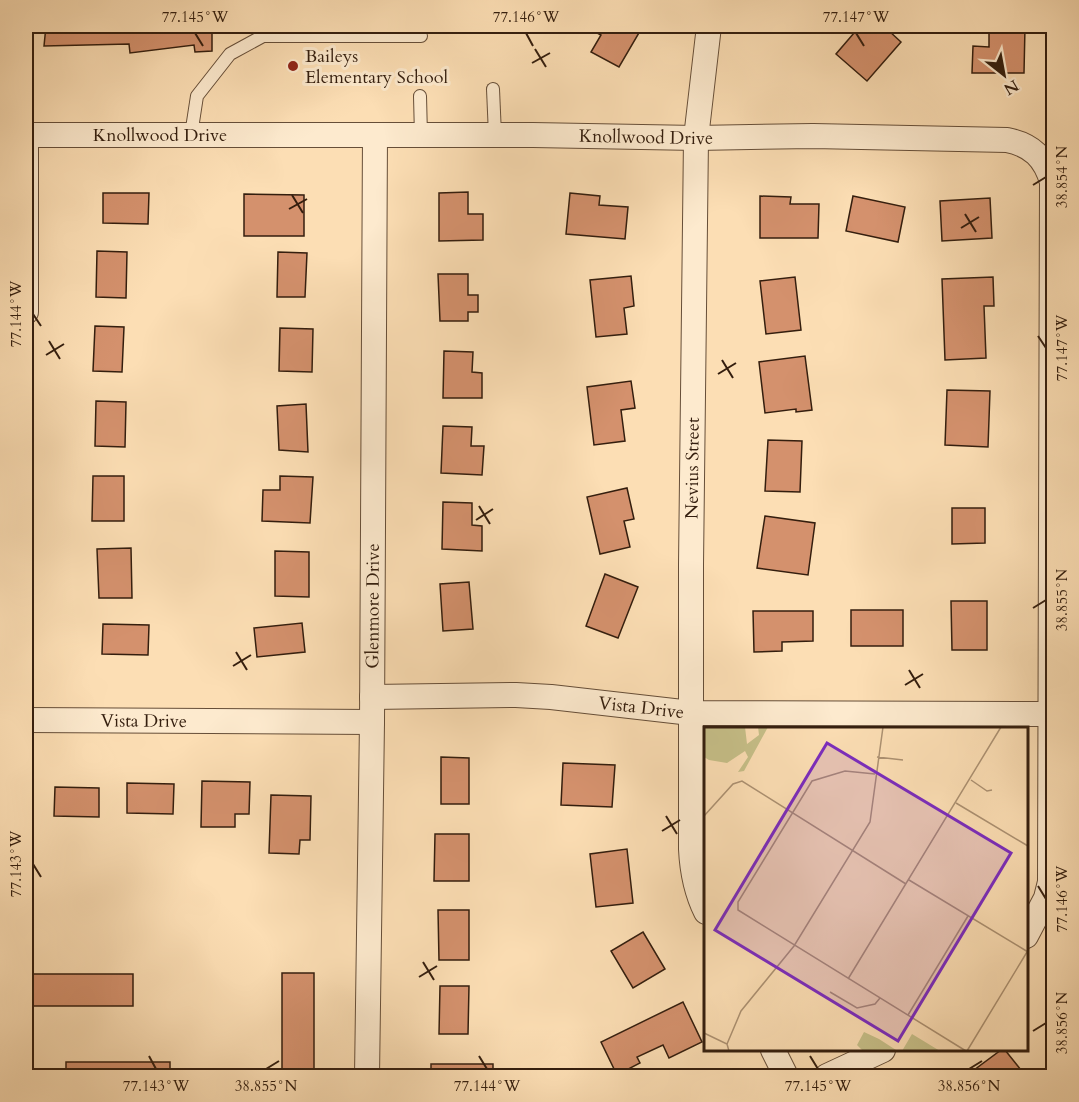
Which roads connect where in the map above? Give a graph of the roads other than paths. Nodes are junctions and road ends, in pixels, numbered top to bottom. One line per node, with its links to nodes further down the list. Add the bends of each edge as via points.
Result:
1 (709, 26): 10 (street, Nevius Street)
2 (421, 36): 6 (lane, via 263,36 230,54 197,96)
3 (493, 89): 8 (lane)
4 (420, 96): 9 (lane)
5 (26, 135): 6 (street, Knollwood Drive); 11 (street)
6 (191, 135): 7 (street, Knollwood Drive)
7 (375, 135): 9 (street, Knollwood Drive); 13 (street, Glenmore Drive)
8 (495, 135): 9 (street, Knollwood Drive); 10 (street, Knollwood Drive)
9 (421, 136)
10 (696, 138): 12 (street, Knollwood Drive, via 1007,140 1032,149 1048,168 1052,182); 14 (street, Nevius Street)
11 (26, 312)
12 (1052, 373): 15 (street, Knollwood Drive)
13 (372, 697): 14 (street, Vista Drive, via 516,695); 17 (street, Glenmore Drive)
14 (691, 713): 15 (street, Vista Drive); 18 (street, Nevius Street, via 692,870)
15 (1052, 714): 19 (street, Knollwood Drive, via 1050,882)
16 (26, 720): 17 (street, Vista Drive)
17 (372, 722): 22 (street, Glenmore Drive)
18 (704, 910)
19 (1028, 932)
20 (773, 1051): 23 (street)
21 (881, 1051): 24 (street)
22 (367, 1077)
23 (786, 1077)
24 (828, 1077)

